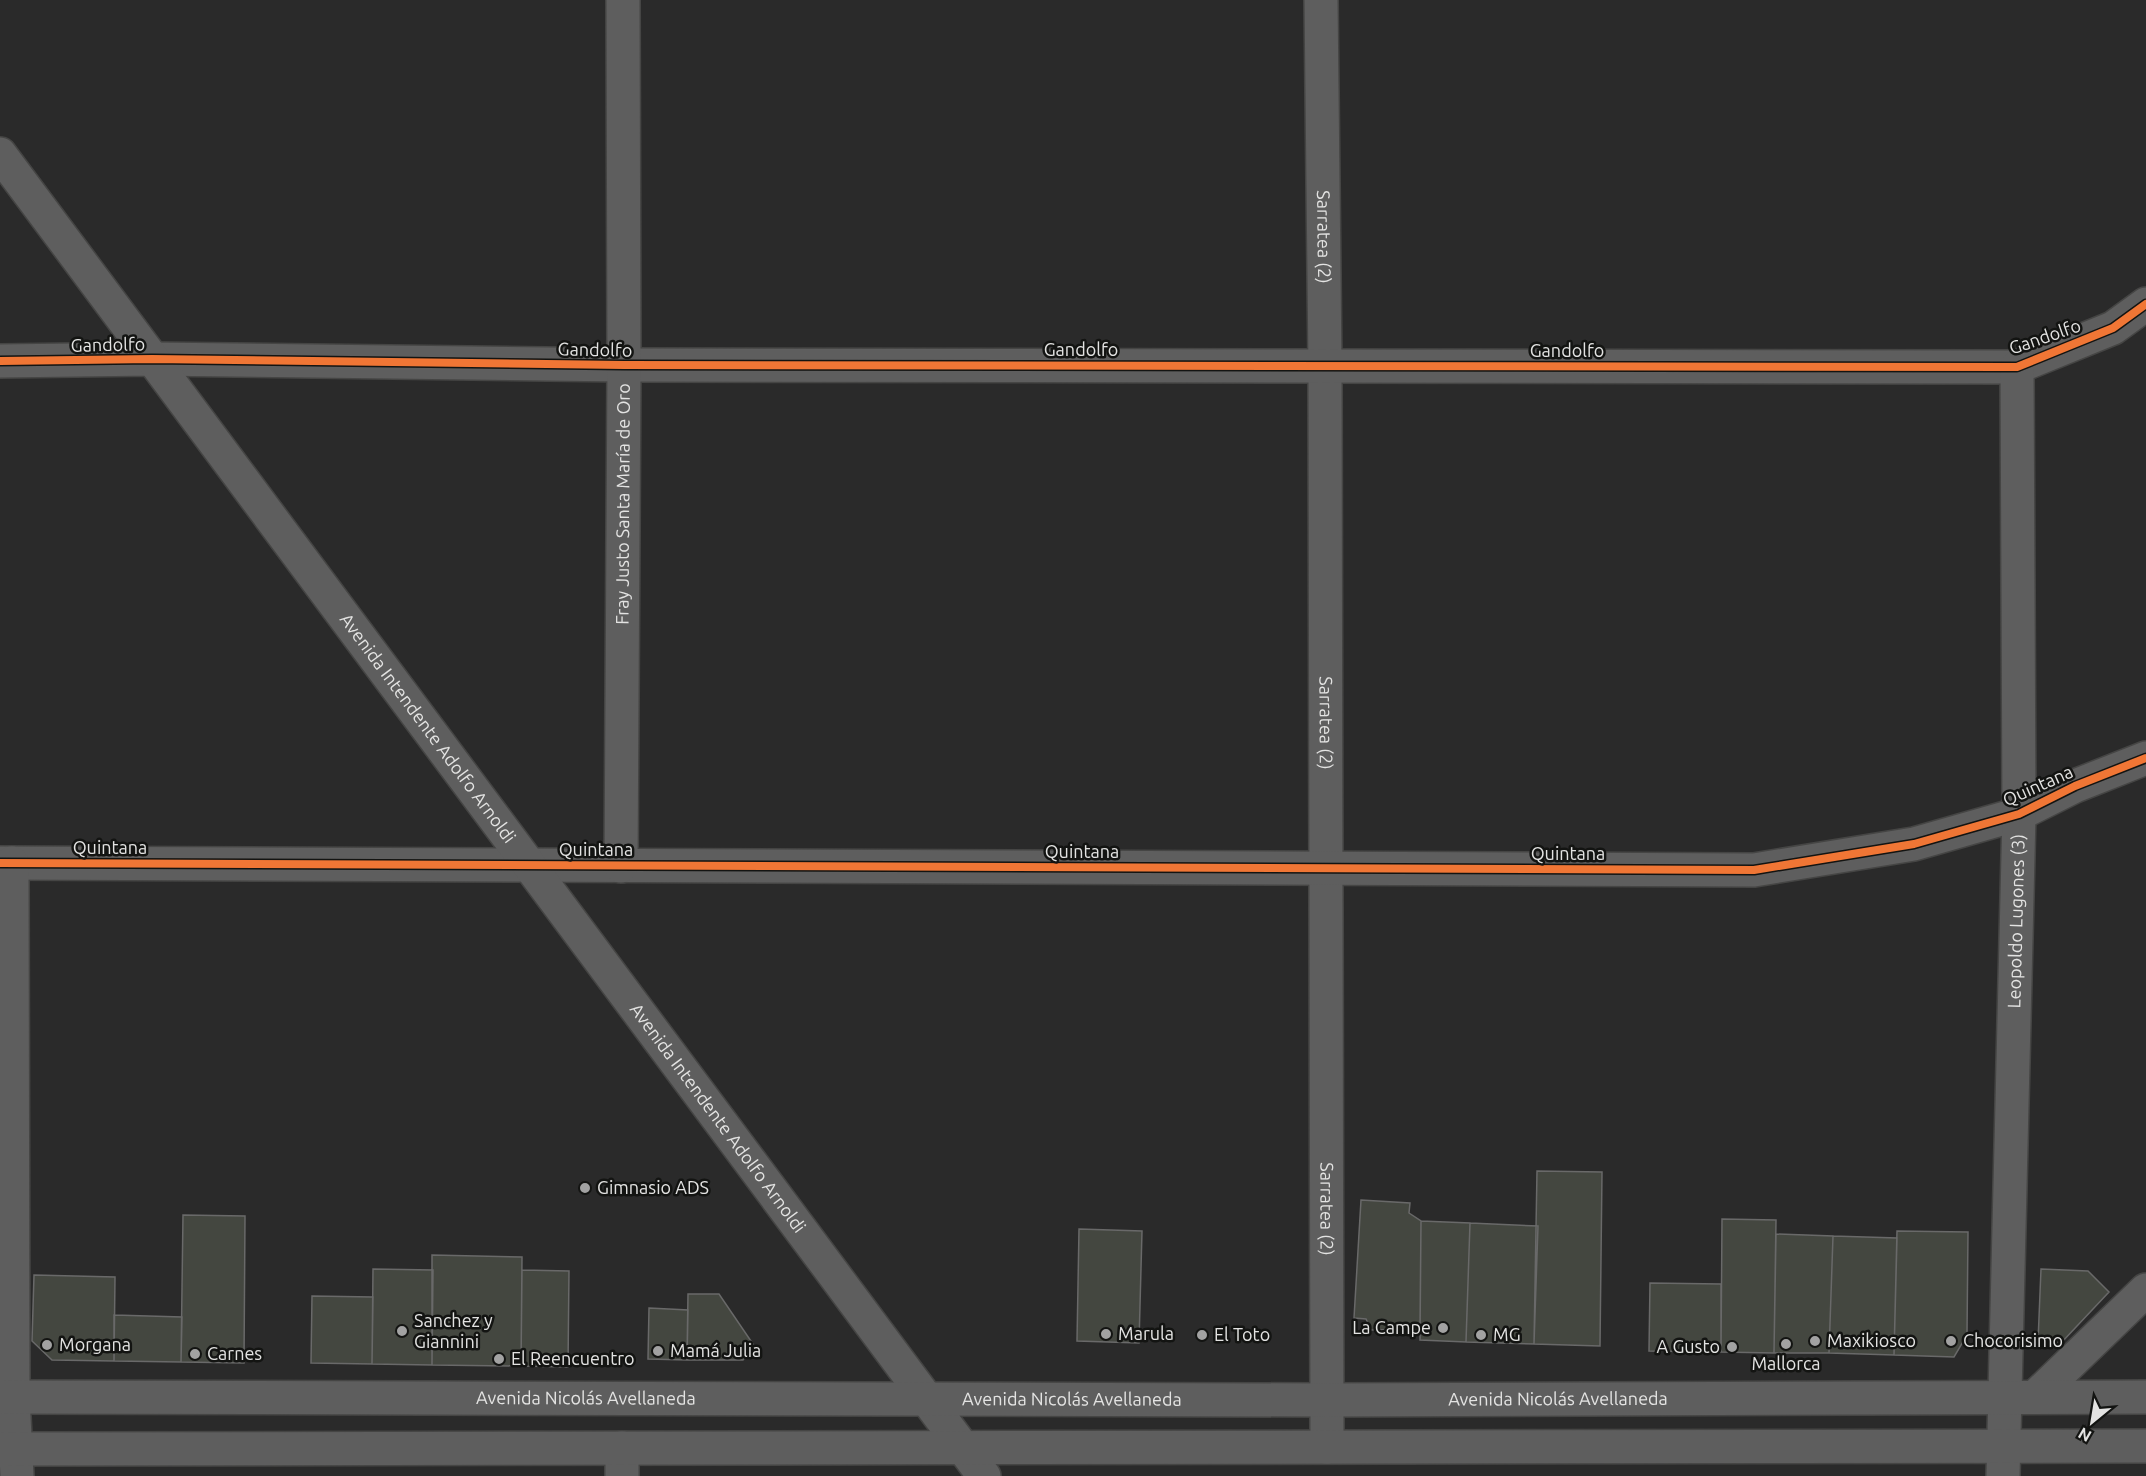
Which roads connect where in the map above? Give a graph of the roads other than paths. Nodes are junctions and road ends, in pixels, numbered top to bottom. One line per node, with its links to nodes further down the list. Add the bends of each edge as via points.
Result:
1 (622, 0): 7 (street, Fray Justo Santa María de Oro)
2 (1321, 0): 8 (street, Sarratea (2))
3 (0, 154): 5 (street, Avenida Intendente Adolfo Arnoldi)
4 (2146, 304): 9 (street, Gandolfo, via 2113,328)
5 (152, 359): 6 (street, Gandolfo); 7 (street, Gandolfo); 13 (street, Avenida Intendente Adolfo Arnoldi)
6 (0, 361)
7 (624, 365): 8 (street, Gandolfo); 14 (street, Fray Justo Santa María de Oro)
8 (1325, 366): 9 (street, Gandolfo); 15 (street, Sarratea (2))
9 (2017, 367): 11 (street, Leopoldo Lugones (3))
10 (2146, 758): 11 (street, Quintana, via 2075,786)
11 (2019, 814): 15 (street, Quintana, via 1914,844 1754,870); 18 (street, Leopoldo Lugones (3))
12 (6, 863): 13 (street, Quintana); 17 (street)
13 (528, 865): 14 (street, Quintana); 21 (street, Avenida Intendente Adolfo Arnoldi)
14 (621, 866): 15 (street, Quintana)
15 (1326, 868): 22 (street, Sarratea (2))
16 (2146, 1290): 19 (street)
17 (7, 1397): 21 (street, Avenida Nicolás Avellaneda); 26 (street)
18 (2003, 1397): 19 (street, Avenida Nicolás Avellaneda); 22 (street, Avenida Nicolás Avellaneda); 28 (street, Leopoldo Lugones (3))
19 (2036, 1397): 20 (street, Avenida Nicolás Avellaneda)
20 (2146, 1397)
21 (926, 1398): 22 (street, Avenida Nicolás Avellaneda); 24 (street, Avenida Intendente Adolfo Arnoldi)
22 (1327, 1400): 25 (street, Sarratea (2))
23 (2146, 1446): 28 (street)
24 (962, 1447): 25 (street); 27 (street); 29 (street, Avenida Intendente Adolfo Arnoldi)
25 (1327, 1447): 28 (street)
26 (11, 1458): 27 (street)
27 (622, 1462)
28 (2003, 1462)
29 (984, 1476)

